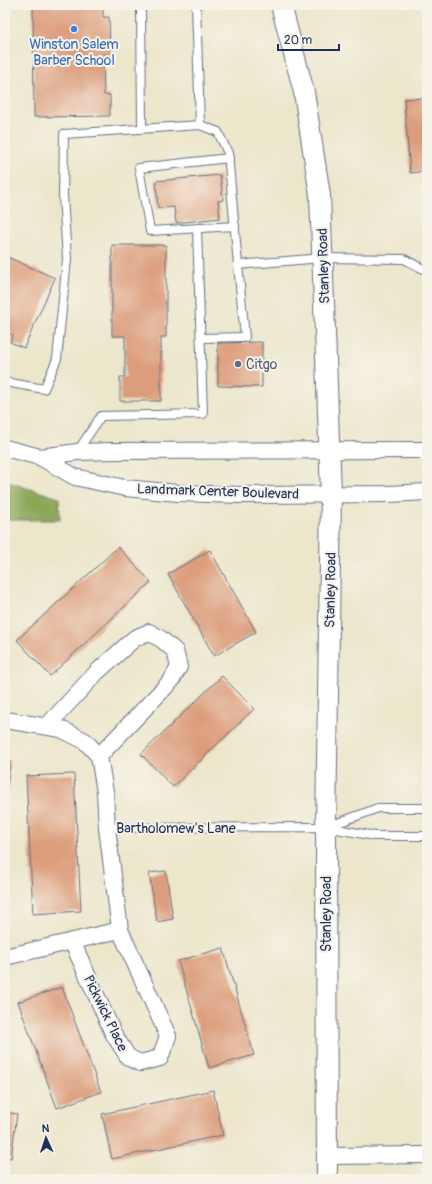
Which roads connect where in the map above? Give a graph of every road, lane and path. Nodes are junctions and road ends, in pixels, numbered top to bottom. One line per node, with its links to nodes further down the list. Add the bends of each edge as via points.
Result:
1 (141, 5): 5 (lane)
2 (196, 5): 4 (lane)
3 (281, 5): 9 (street, Stanley Road, via 304,92 320,195)
4 (200, 125): 5 (lane); 6 (lane, via 218,132)
5 (142, 128): 13 (lane, via 64,134 63,196 67,259 57,359 44,390)
6 (229, 158): 7 (lane); 8 (lane, via 139,168 150,231)
7 (235, 226): 8 (lane); 10 (lane)
8 (197, 228): 12 (lane)
9 (323, 258): 10 (lane); 11 (lane, via 404,259); 15 (street, Stanley Road)
10 (238, 265): 12 (lane, via 245,337)
11 (427, 271)
12 (201, 338): 17 (lane, via 203,414 101,416)
13 (5, 382)
14 (5, 448): 18 (street, Landmark Center Boulevard)
15 (329, 449): 16 (street, Landmark Center Boulevard); 17 (street, Landmark Center Boulevard); 20 (street, Stanley Road)
16 (427, 450)
17 (77, 452): 18 (street, Landmark Center Boulevard)
18 (40, 457): 20 (street, Landmark Center Boulevard, via 75,477 125,488 242,495)
19 (427, 492): 20 (street, Landmark Center Boulevard)
20 (331, 494): 25 (street, Stanley Road)
21 (5, 720): 22 (street)
22 (47, 726): 23 (street, via 61,729 86,741); 23 (street, via 96,672 135,638 149,632 175,652 179,667 171,681)
23 (99, 756): 26 (street, Bartholomew's Lane)
24 (427, 808): 25 (lane, via 378,808)
25 (326, 827): 26 (lane, Bartholomew's Lane); 27 (lane, via 375,836); 32 (street, Stanley Road)
26 (107, 828): 28 (street, Pickwick Place)
27 (427, 836)
28 (120, 930): 29 (street); 29 (street, Pickwick Place, via 168,1036 160,1058 140,1063 128,1057 113,1033)
29 (72, 941): 30 (street)
30 (5, 957)
31 (427, 1155): 32 (street)
32 (328, 1156): 33 (street, Stanley Road)
33 (327, 1179)

